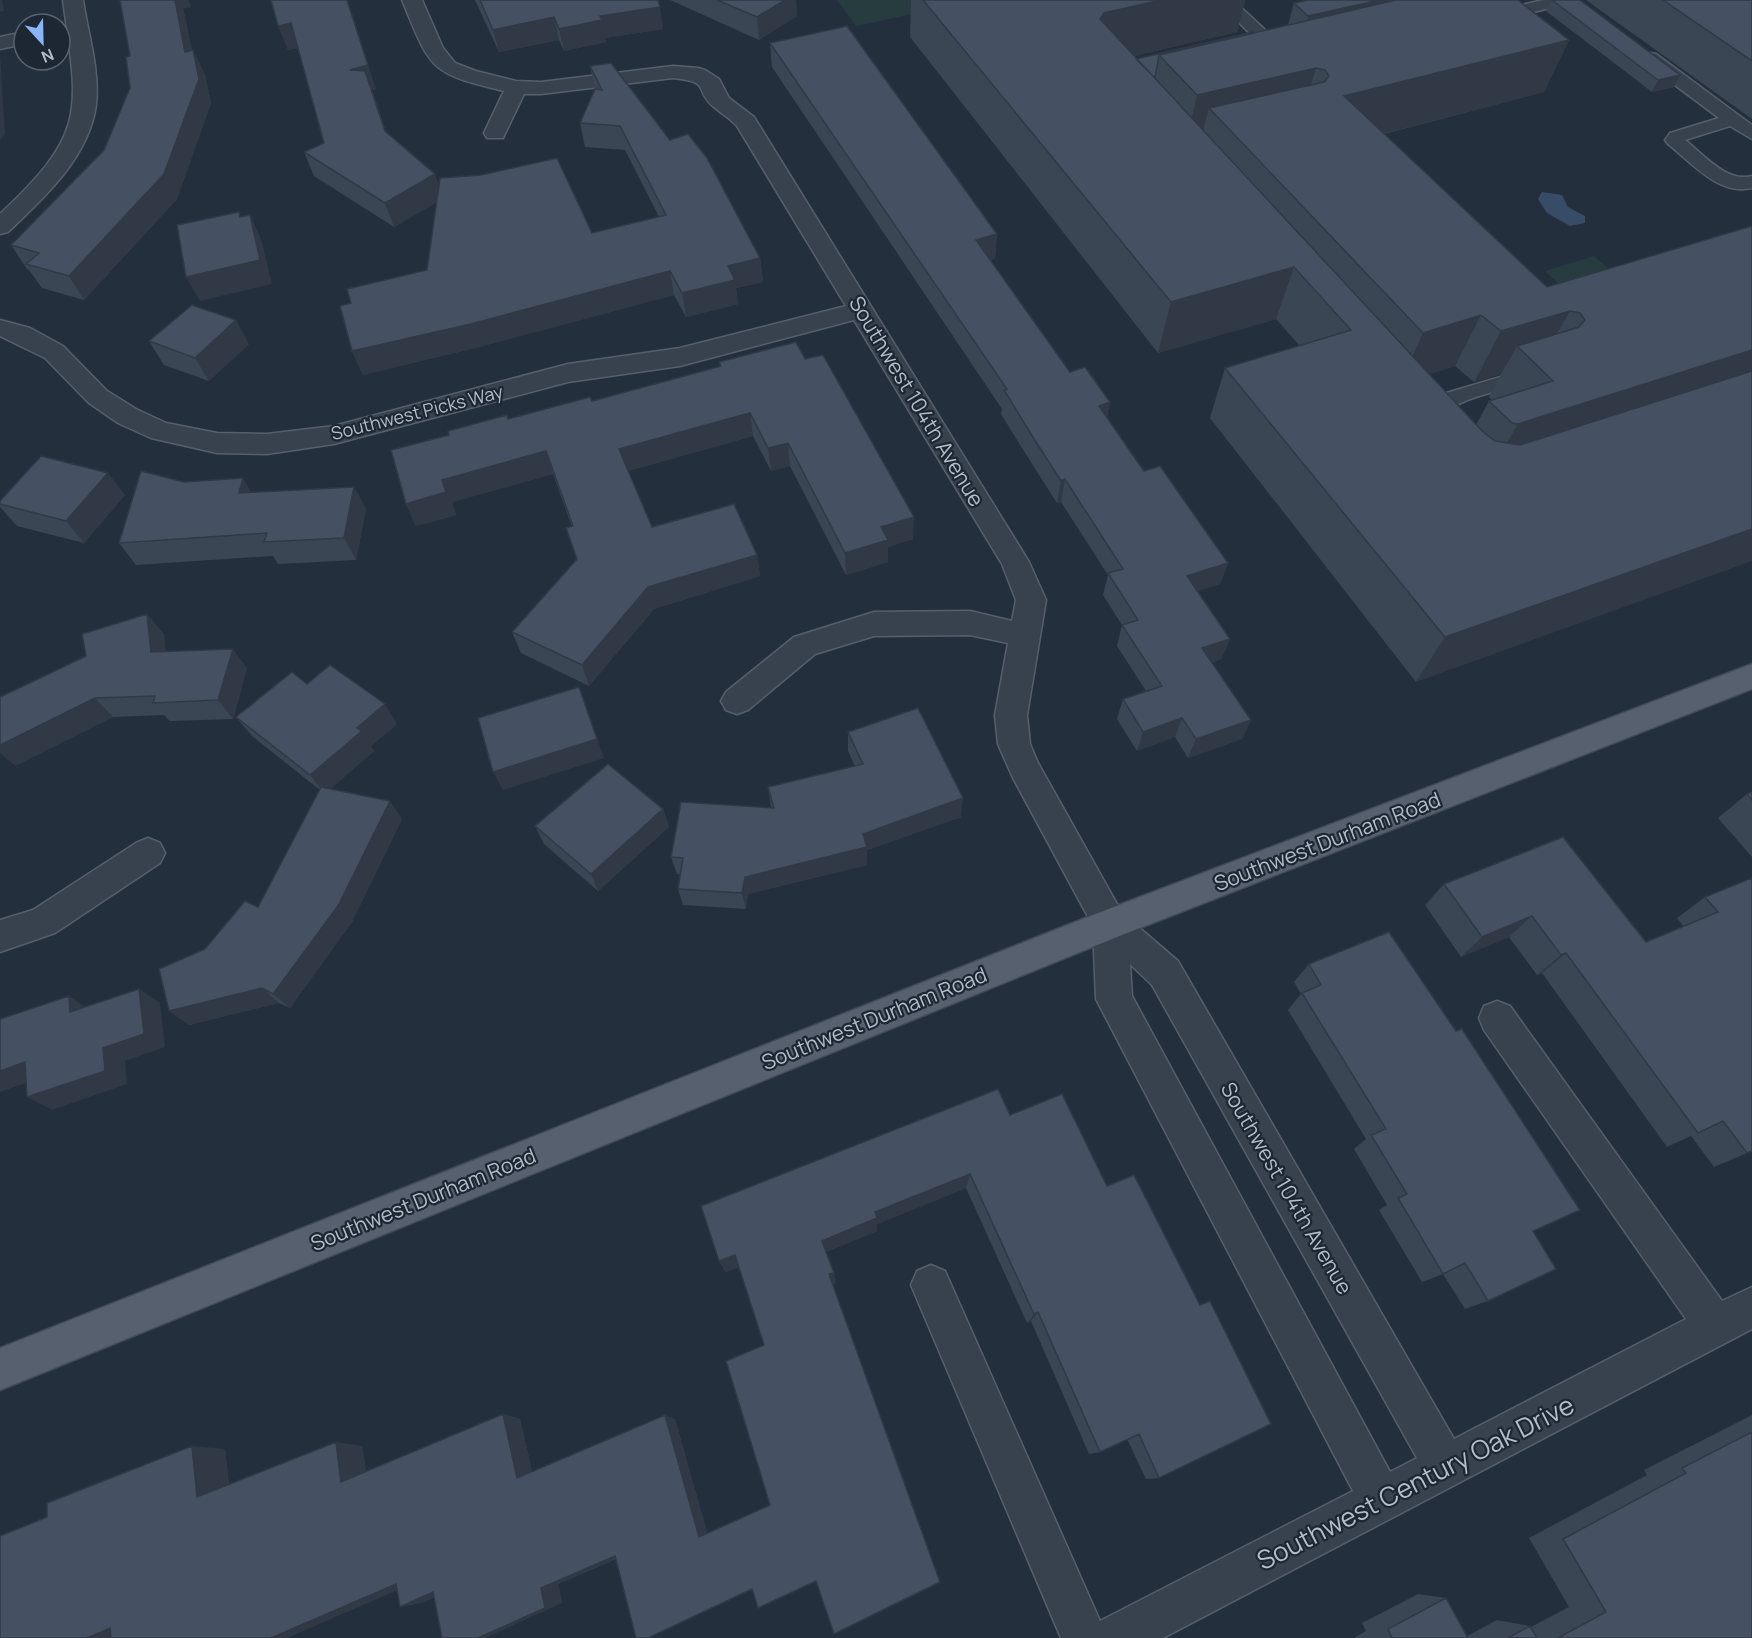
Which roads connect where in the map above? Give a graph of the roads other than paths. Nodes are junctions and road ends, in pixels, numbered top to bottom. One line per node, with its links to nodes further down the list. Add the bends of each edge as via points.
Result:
1 (412, 0): 10 (street, Southwest 104th Avenue, via 434,50 448,67)
2 (1224, 0): 5 (lane)
3 (1572, 2): 4 (lane)
4 (1476, 21)
5 (1259, 34): 6 (lane); 9 (lane, via 1298,64)
6 (1237, 39)
7 (72, 42): 15 (street, via 84,82 85,106 79,124 69,148 50,175)
8 (1639, 50): 11 (lane)
9 (1270, 70)
10 (516, 87): 12 (street); 16 (street, Southwest 104th Avenue, via 550,87 673,72 698,74 711,84 720,102 746,122)
11 (1732, 120): 13 (lane); 14 (lane, via 1674,140 1724,180 1740,185)
12 (495, 134)
13 (1752, 134)
14 (1752, 182)
15 (0, 227)
16 (860, 310): 17 (street, Southwest Picks Way, via 680,357 568,373 334,435 267,444 217,443 160,431 98,397 54,352 21,334); 20 (street, Southwest 104th Avenue, via 1015,562 1031,600)
17 (0, 328)
18 (1541, 371): 19 (lane, via 1451,399 1436,412 1431,436)
19 (1408, 411)
20 (1024, 635): 22 (street, via 969,623 874,624 805,645); 24 (street, Southwest 104th Avenue, via 1011,715 1014,744)
21 (1752, 676): 24 (main road, Southwest Durham Road)
22 (737, 701)
23 (148, 853): 25 (street, via 43,922)
24 (1110, 924): 30 (main road, Southwest Durham Road); 31 (street, Southwest 104th Avenue, via 1165,973); 32 (street, Southwest 104th Avenue, via 1114,999)
25 (0, 936)
26 (1497, 1018): 29 (street)
27 (931, 1285): 33 (street)
28 (1752, 1307): 29 (street, Southwest Century Oak Drive)
29 (1714, 1326): 31 (street, Southwest Century Oak Drive)
30 (0, 1369)
31 (1446, 1468): 32 (street, Southwest Century Oak Drive)
32 (1381, 1499): 34 (street, Southwest Century Oak Drive)
33 (1084, 1638)
34 (1116, 1638)

